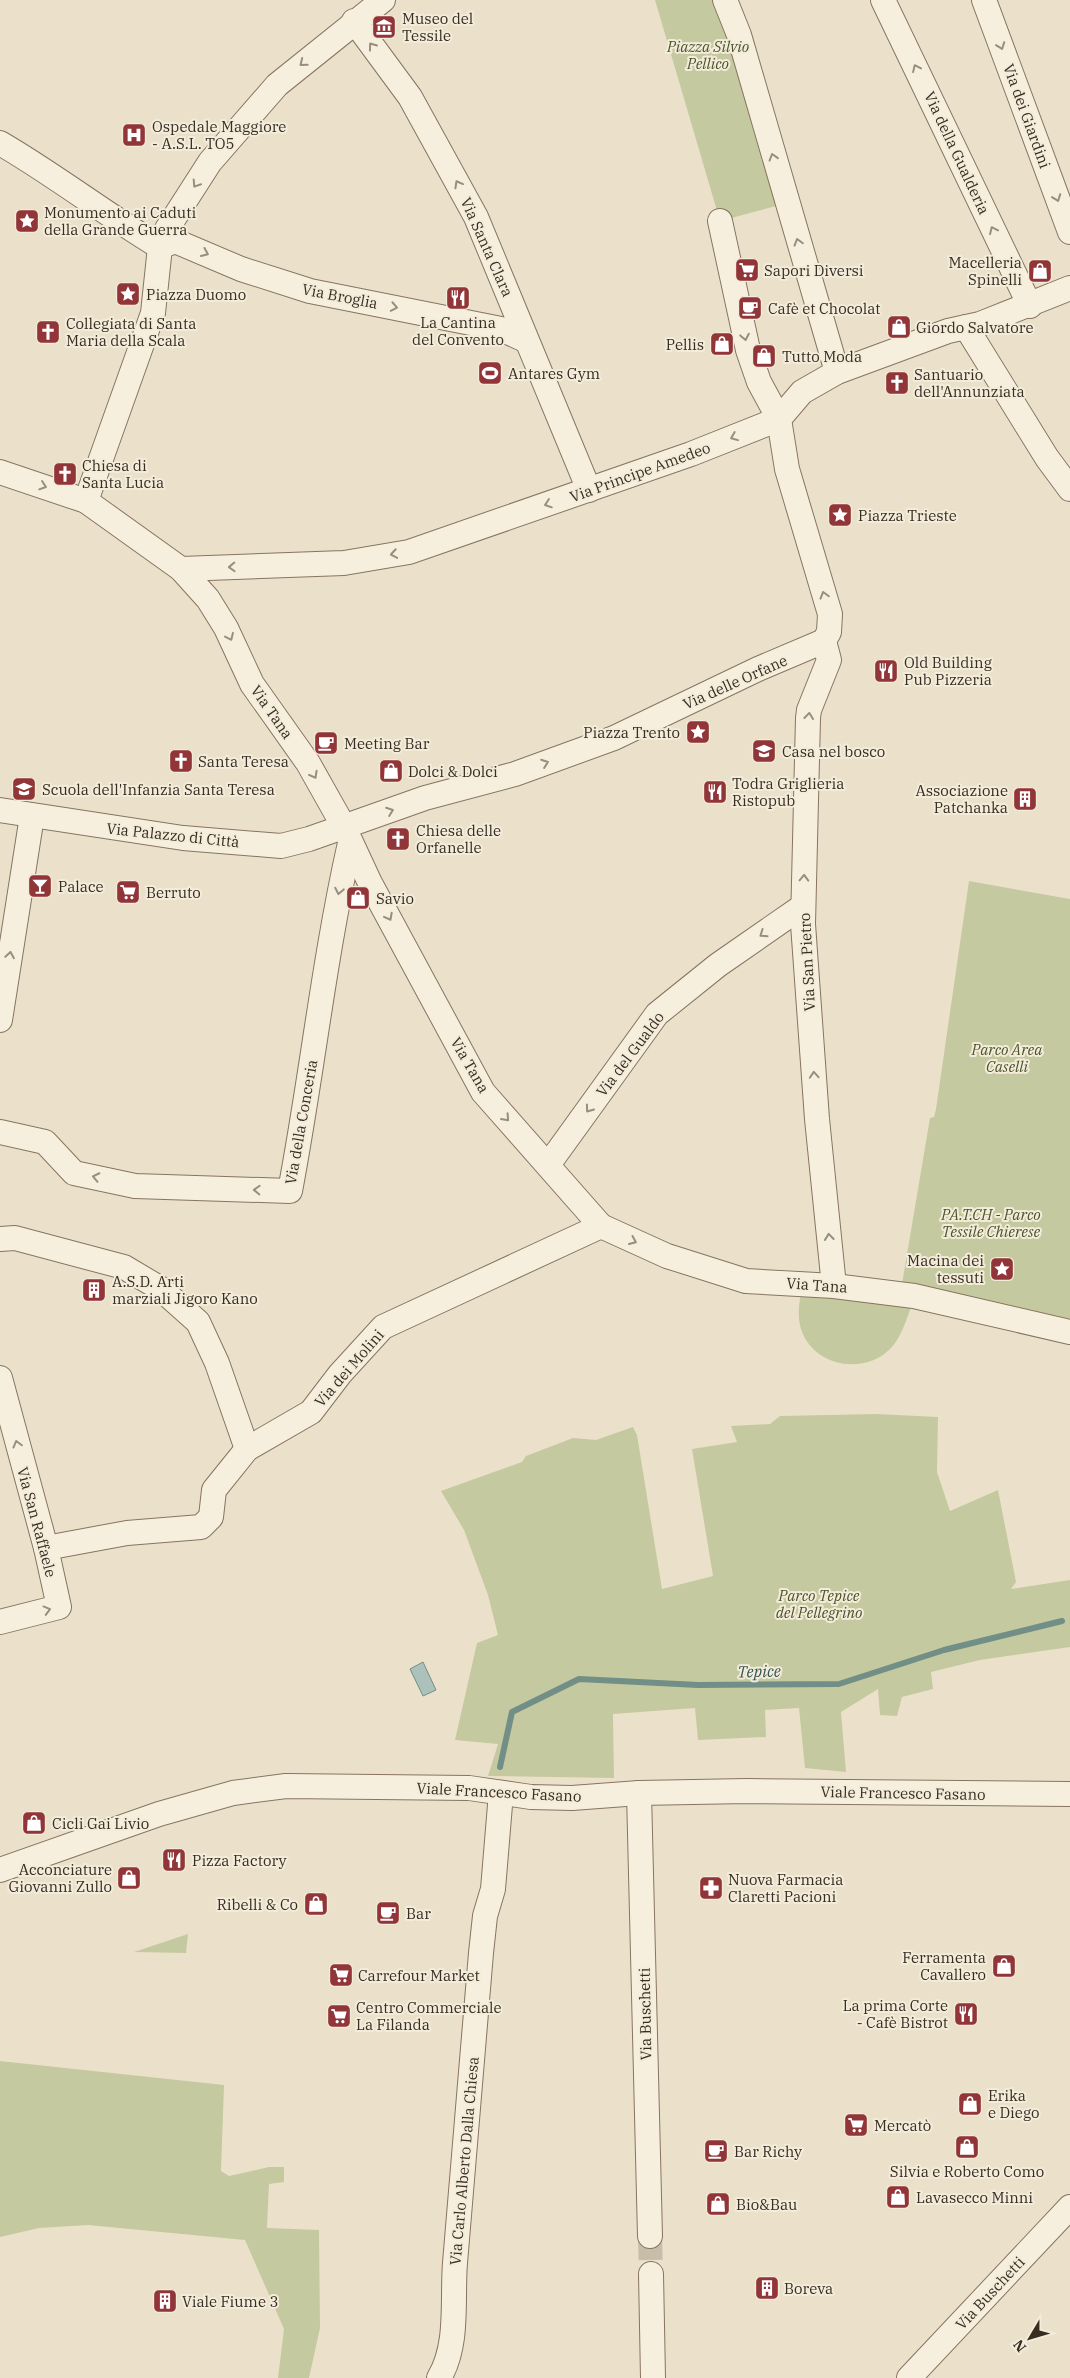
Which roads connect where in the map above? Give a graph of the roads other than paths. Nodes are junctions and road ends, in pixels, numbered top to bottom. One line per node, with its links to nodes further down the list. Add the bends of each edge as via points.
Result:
1 (383, 0): 5 (street)
2 (725, 0): 14 (street, one-way to 2, via 739,35)
3 (883, 0): 11 (street, Via della Gualderia, one-way to 3)
4 (984, 0): 8 (street, Via dei Giardini, one-way to 8)
5 (354, 21): 9 (street, one-way to 9, via 277,85 210,162 167,229); 13 (street, Via Santa Clara, one-way to 5, via 520,320 476,217 410,97)
6 (0, 143): 9 (street)
7 (720, 221): 15 (street, one-way to 15, via 748,350 759,382)
8 (1070, 232)
9 (160, 248): 13 (street, Via Broglia, one-way to 13, via 175,241 242,269 310,291 501,329); 19 (street, via 153,313)
10 (1070, 288): 11 (street, Via Principe Amedeo)
11 (1030, 306): 12 (street, Via Principe Amedeo)
12 (966, 327): 14 (street, Via Principe Amedeo); 17 (street, via 1047,458)
13 (525, 340): 18 (street, Via Santa Clara)
14 (836, 372): 15 (street, Via Principe Amedeo, via 802,392)
15 (779, 420): 18 (street, Via Principe Amedeo, one-way to 18); 21 (street, one-way to 15, via 829,632 830,614 787,469)
16 (0, 472): 19 (street, Via Tana, one-way to 19)
17 (1070, 489)
18 (588, 490): 20 (street, Via Principe Amedeo, one-way to 20, via 409,552 344,563)
19 (86, 501): 20 (street, Via Tana)
20 (181, 569): 24 (street, Via Tana, one-way to 24, via 208,599 226,628 252,684 308,763)
21 (824, 641): 24 (street, Via delle Orfane, one-way to 21, via 425,798 515,774 614,738); 25 (street, Via San Pietro, one-way to 21, via 808,718 829,660)
22 (0, 810): 23 (street, Via Palazzo di Città)
23 (32, 816): 24 (street, Via Palazzo di Città, via 183,838 281,846); 26 (street, one-way to 23)
24 (347, 835): 27 (street, Via della Conceria, one-way to 27, via 308,1097 290,1191 135,1186 74,1172 45,1142); 28 (street, Via Tana, one-way to 28, via 483,1092)
25 (803, 906): 28 (street, Via del Gualdo, one-way to 28, via 718,965 657,1014); 31 (street, Via San Pietro, one-way to 25, via 817,1119)
26 (0, 1020)
27 (0, 1132)
28 (548, 1165): 29 (street, Via Tana)
29 (601, 1226): 31 (street, Via Tana, one-way to 31, via 667,1256 746,1281); 34 (street, Via dei Molini, via 382,1327 311,1412)
30 (0, 1239): 34 (street, via 15,1238 124,1267 161,1289 198,1322 217,1363)
31 (834, 1286): 32 (street, Via Tana, via 914,1296)
32 (1070, 1332)
33 (0, 1378): 35 (street, Via San Raffaele, one-way to 33)
34 (247, 1449): 35 (street, Via dei Molini, via 214,1490 211,1517 202,1527 127,1533)
35 (46, 1548): 36 (street, Via San Raffaele, one-way to 35, via 58,1607)
36 (0, 1622)
37 (639, 1793): 38 (street, Viale Francesco Fasano, via 572,1798); 39 (street, Viale Francesco Fasano); 42 (street, Via Buschetti)
38 (500, 1794): 40 (street, Viale Francesco Fasano, via 469,1788 286,1786 233,1793 159,1814); 44 (street, Via Carlo Alberto Dalla Chiesa, via 493,1889 485,1916 480,1963 453,2324 445,2369)
39 (1070, 1794)
40 (0, 1870)
41 (1070, 2207): 46 (street, Via Buschetti)
42 (650, 2236)
43 (651, 2274): 45 (street)
44 (439, 2378)
45 (653, 2378)
46 (909, 2378)

